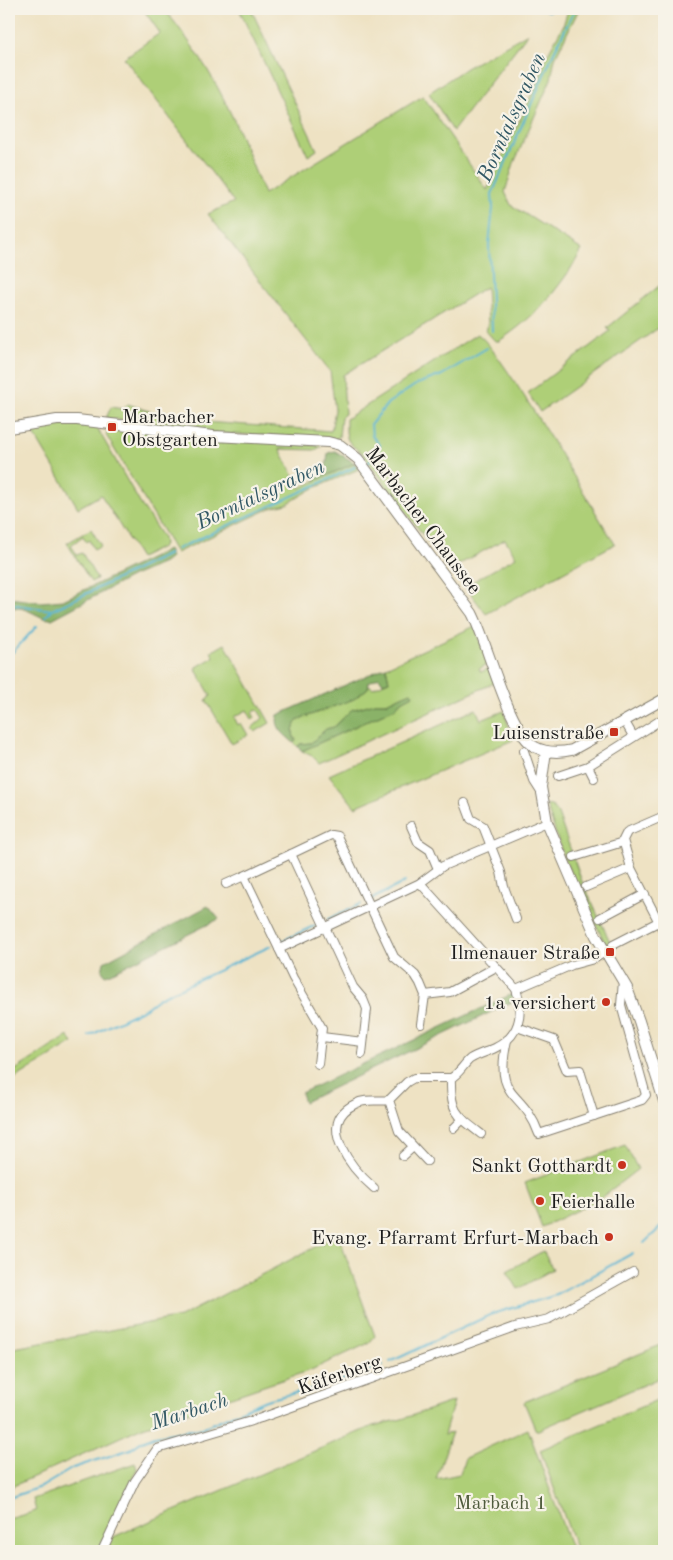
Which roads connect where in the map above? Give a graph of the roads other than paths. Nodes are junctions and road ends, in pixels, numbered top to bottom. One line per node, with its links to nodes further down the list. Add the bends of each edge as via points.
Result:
1 (9, 428): 7 (street, Marbacher Chaussee, via 57,420 96,421 213,436 328,442 349,450 472,613 482,630 517,726 534,746)
2 (664, 699): 4 (street)
3 (664, 718): 5 (street)
4 (625, 722): 5 (street); 7 (street, via 572,750)
5 (633, 736): 8 (street)
6 (524, 751): 11 (street)
7 (546, 751): 11 (street)
8 (588, 766): 9 (street); 10 (street)
9 (558, 776)
10 (594, 778)
11 (541, 792): 14 (street)
12 (465, 803): 17 (street, via 471,819 483,826)
13 (664, 816): 16 (street, via 627,832)
14 (547, 822): 17 (street); 35 (street)
15 (411, 826): 20 (street, via 418,842 430,850)
16 (623, 842): 19 (street); 21 (street)
17 (492, 845): 20 (street); 29 (street)
18 (291, 854): 22 (street); 27 (street, via 331,835 337,836); 31 (street)
19 (574, 857)
20 (438, 868): 23 (street)
21 (631, 868): 25 (street); 26 (street)
22 (244, 876): 24 (street); 34 (street)
23 (420, 883): 27 (street); 36 (street)
24 (226, 884)
25 (586, 887)
26 (645, 894): 28 (street); 30 (street)
27 (370, 907): 31 (street); 39 (street, via 394,957 415,975)
28 (600, 918)
29 (516, 919)
30 (662, 920): 32 (street); 33 (street)
31 (324, 928): 34 (street); 44 (street, via 353,987 367,1005)
32 (664, 932)
33 (613, 945)
34 (279, 949): 42 (street, via 320,1025)
35 (605, 952): 37 (street); 38 (street)
36 (496, 967): 38 (street); 39 (street, via 450,992)
37 (623, 981): 47 (street); 51 (street, via 621,1005 646,1098)
38 (516, 989): 41 (street, via 521,1010)
39 (424, 995): 40 (street)
40 (421, 1024)
41 (517, 1026): 43 (street); 51 (street, via 554,1040 567,1071 580,1070)
42 (322, 1037): 44 (street); 46 (street)
43 (507, 1040): 48 (street, via 472,1058); 51 (street, via 504,1079 509,1092 532,1118 539,1134)
44 (363, 1042): 45 (street)
45 (362, 1054)
46 (318, 1064)
47 (660, 1077): 50 (street)
48 (451, 1078): 49 (street, via 414,1078); 52 (street, via 451,1101)
49 (389, 1100): 55 (street, via 396,1127); 58 (street, via 356,1104 344,1114 337,1129 344,1153)
50 (664, 1101)
51 (596, 1115)
52 (462, 1120): 53 (street); 54 (street)
53 (454, 1128)
54 (480, 1134)
55 (413, 1147): 56 (street); 57 (street)
56 (403, 1156)
57 (427, 1161)
58 (374, 1188)
59 (633, 1272): 60 (street, Käferberg, via 549,1319 515,1327 260,1418 157,1449 135,1481)
60 (102, 1551)

